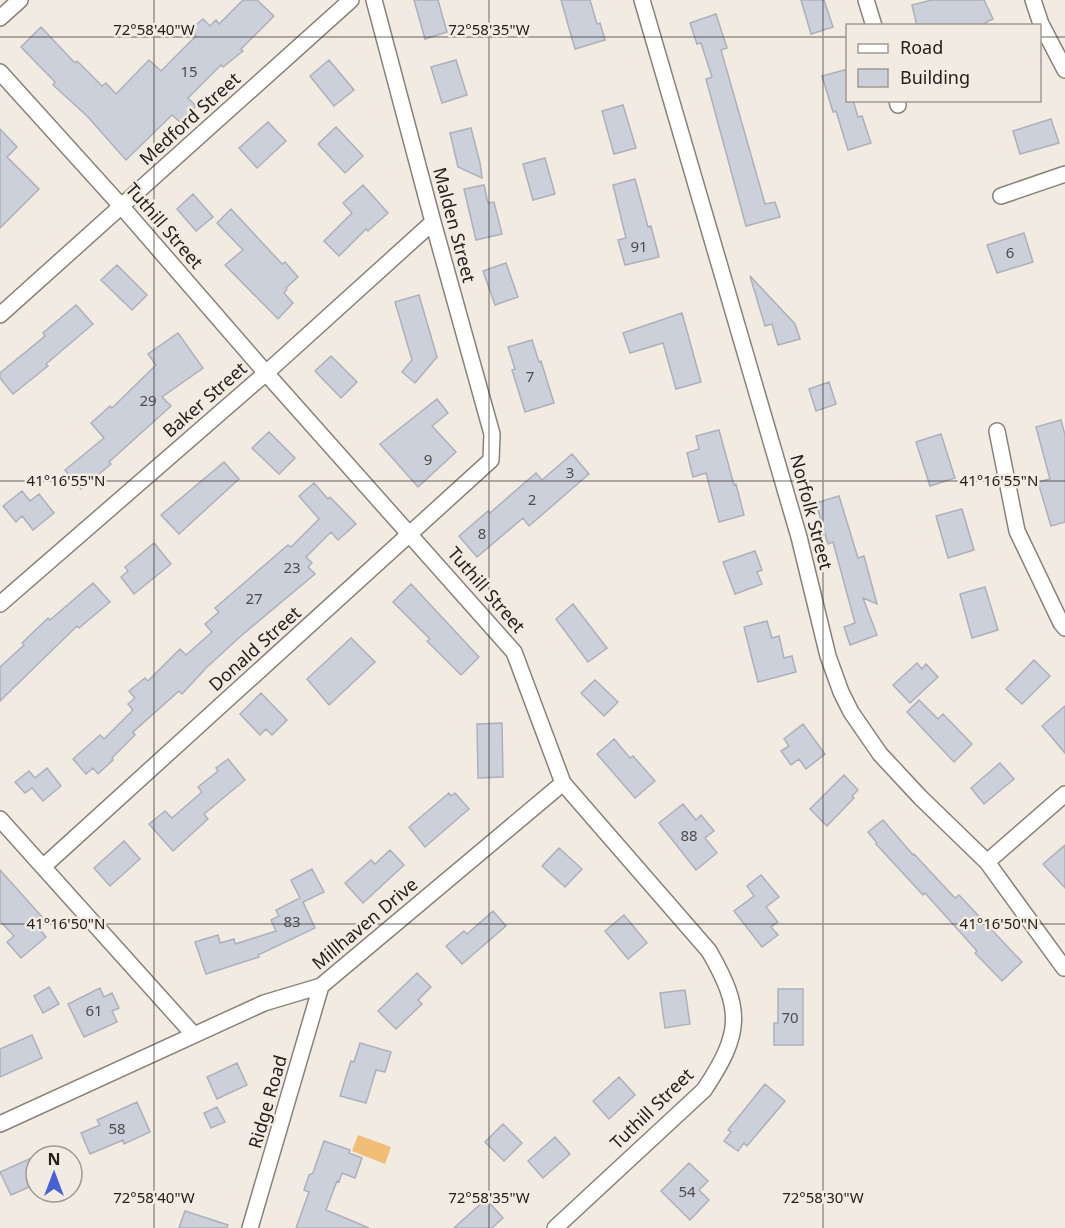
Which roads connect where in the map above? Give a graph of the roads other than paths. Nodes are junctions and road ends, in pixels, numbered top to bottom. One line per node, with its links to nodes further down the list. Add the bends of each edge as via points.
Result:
1 (20, 0): 7 (street)
2 (351, 0): 13 (street, Medford Street)
3 (374, 0): 14 (street, Malden Street)
4 (642, 0): 25 (street, Norfolk Street, via 841,692 880,754)
5 (866, 0): 8 (street)
6 (1033, 0): 9 (street)
7 (0, 18)
8 (873, 24)
9 (1065, 70)
10 (0, 72): 13 (street, Tuthill Street)
11 (1065, 174): 12 (street)
12 (1001, 196)
13 (122, 207): 15 (street, Medford Street); 16 (street, Tuthill Street)
14 (433, 222): 16 (street, Baker Street); 18 (street, Malden Street, via 492,434)
15 (0, 315)
16 (266, 373): 19 (street, Tuthill Street); 20 (street, Baker Street)
17 (997, 430): 21 (street, via 1017,531)
18 (491, 460): 19 (street, Donald Street)
19 (411, 534): 22 (street, Tuthill Street, via 514,652); 26 (street, Donald Street)
20 (0, 604)
21 (1065, 628)
22 (563, 783): 28 (street, Millhaven Drive); 32 (street, Tuthill Street, via 709,951 729,990 735,1018 722,1063 704,1090)
23 (1065, 794): 25 (street)
24 (0, 819): 26 (street)
25 (987, 862): 27 (street, Norfolk Street)
26 (44, 866): 29 (street)
27 (1064, 968)
28 (321, 986): 29 (street, Millhaven Drive, via 264,1003); 31 (street, Ridge Road)
29 (194, 1035): 30 (street, Millhaven Drive)
30 (0, 1124)
31 (250, 1228)
32 (555, 1228)

